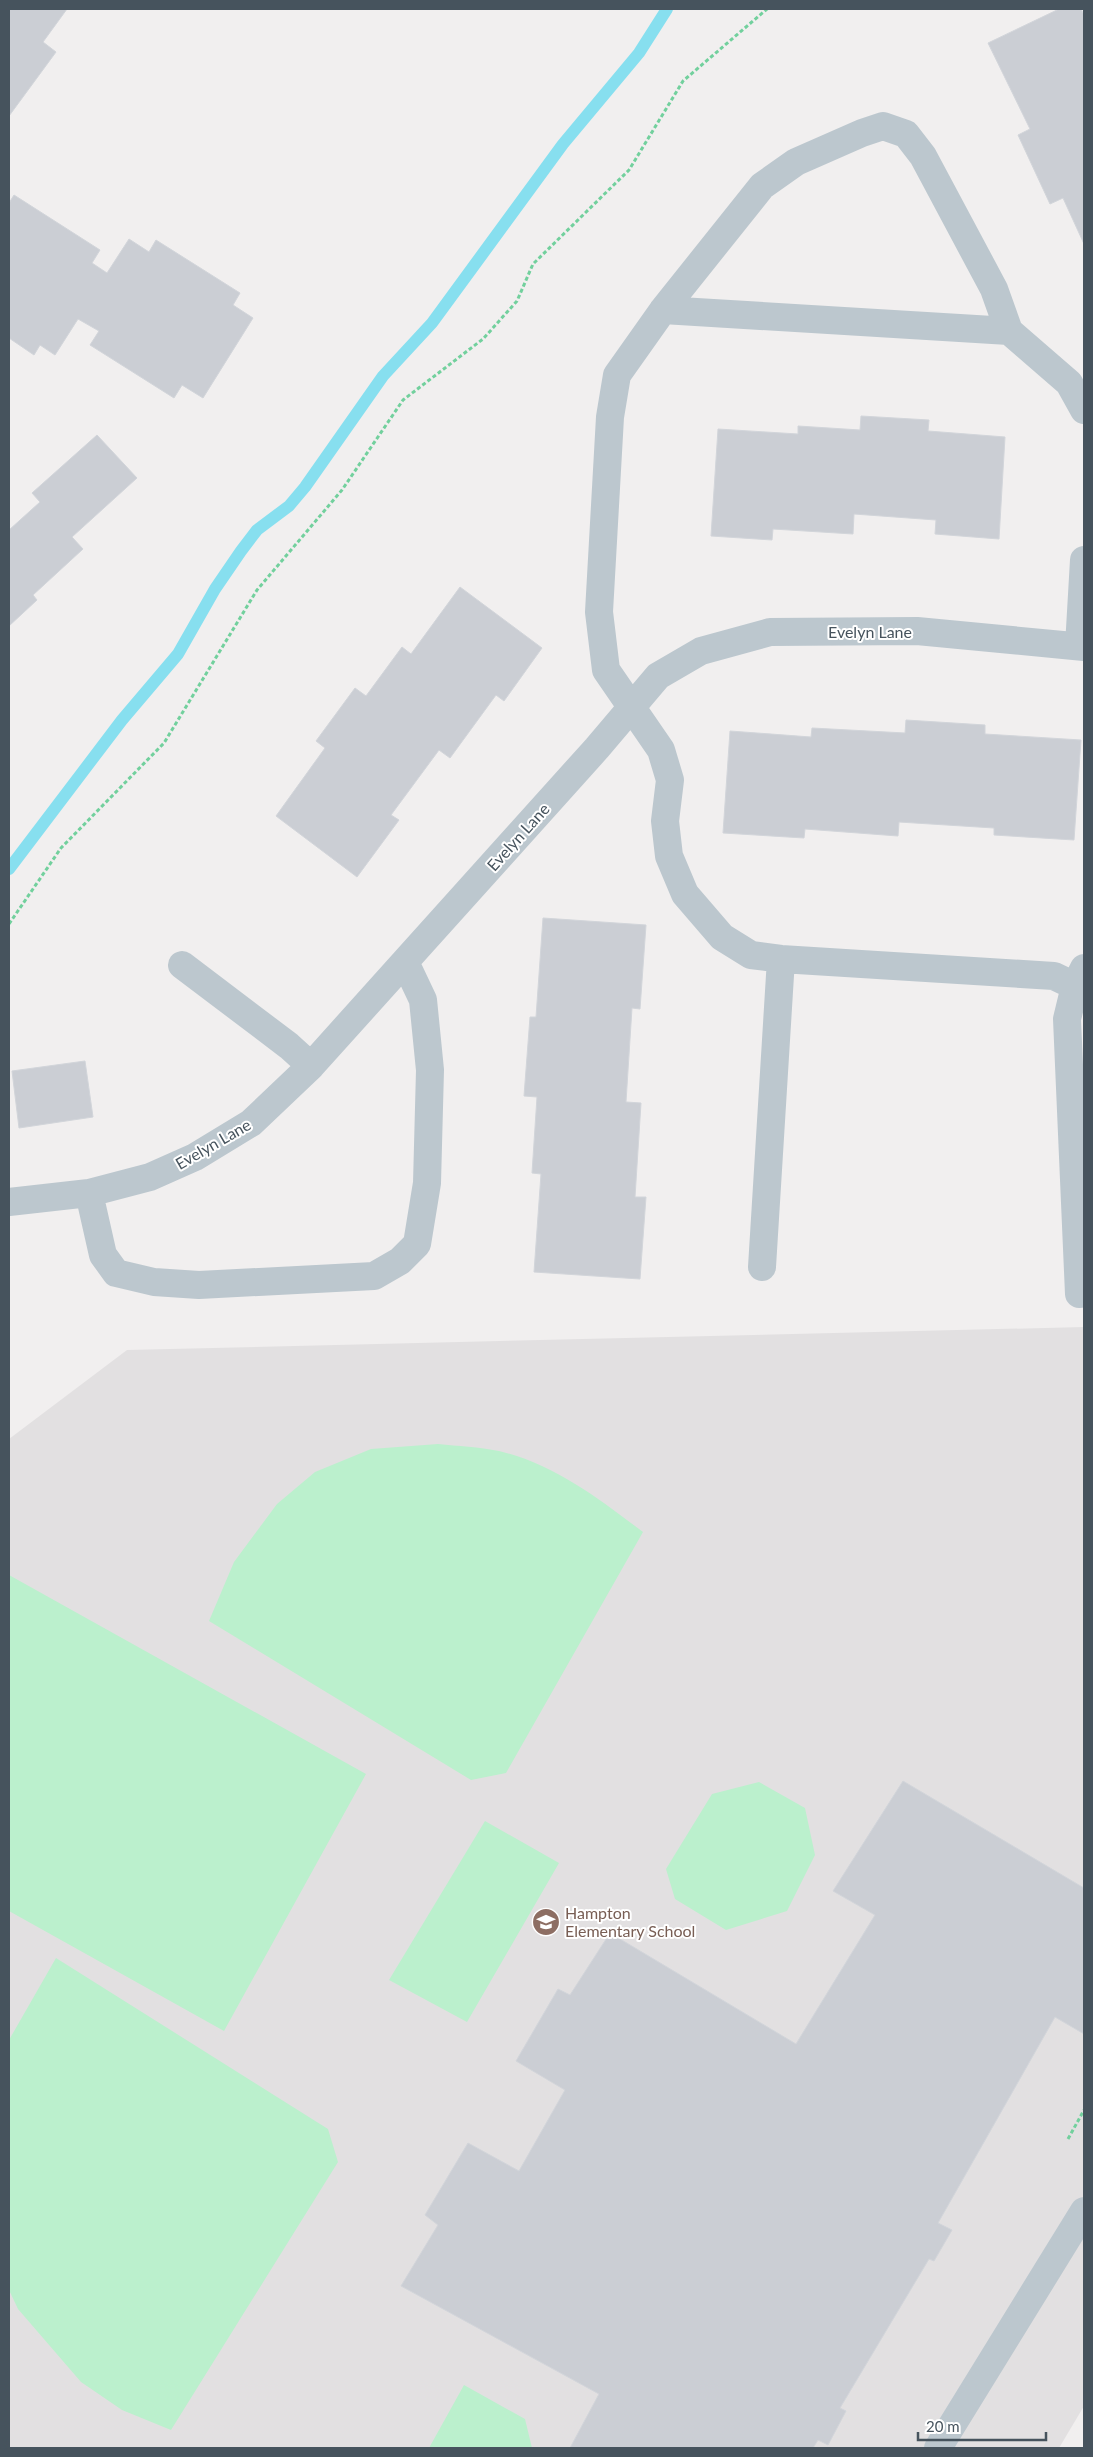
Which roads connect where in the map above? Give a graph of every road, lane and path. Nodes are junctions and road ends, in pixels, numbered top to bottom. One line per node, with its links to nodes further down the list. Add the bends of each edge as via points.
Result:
1 (767, 9): 8 (path, via 683,81 629,170 533,264 517,301 483,339 403,400 342,490 257,590 164,743 61,848)
2 (663, 310): 3 (street); 3 (street, via 762,186 796,162 862,132 884,126 906,134 923,156 994,289); 7 (street, via 617,375 610,417 599,612 606,670)
3 (1009, 331): 4 (street, via 1069,383)
4 (1084, 410)
5 (1084, 560): 6 (street)
6 (1081, 646): 7 (street, Evelyn Lane, via 917,631 770,632 701,651 658,676)
7 (631, 708): 9 (street, via 661,750 668,772 665,820 669,856 685,894 722,937 751,954); 10 (street, Evelyn Lane)
8 (9, 924)
9 (781, 959): 12 (street); 16 (street)
10 (405, 962): 13 (street, Evelyn Lane); 14 (street, via 423,1000 430,1070 427,1183 417,1244 400,1261 374,1276 331,1280 199,1285 154,1282 116,1273 103,1255)
11 (182, 965): 13 (street)
12 (1080, 977): 17 (street, via 1067,1019)
13 (312, 1066): 14 (street, Evelyn Lane, via 252,1123 195,1157 150,1177)
14 (89, 1193): 15 (street, Evelyn Lane)
15 (9, 1202)
16 (762, 1266)
17 (1080, 1294)
18 (1084, 2110): 19 (path)
19 (1068, 2139)
20 (1084, 2211): 21 (street)
21 (938, 2448)

